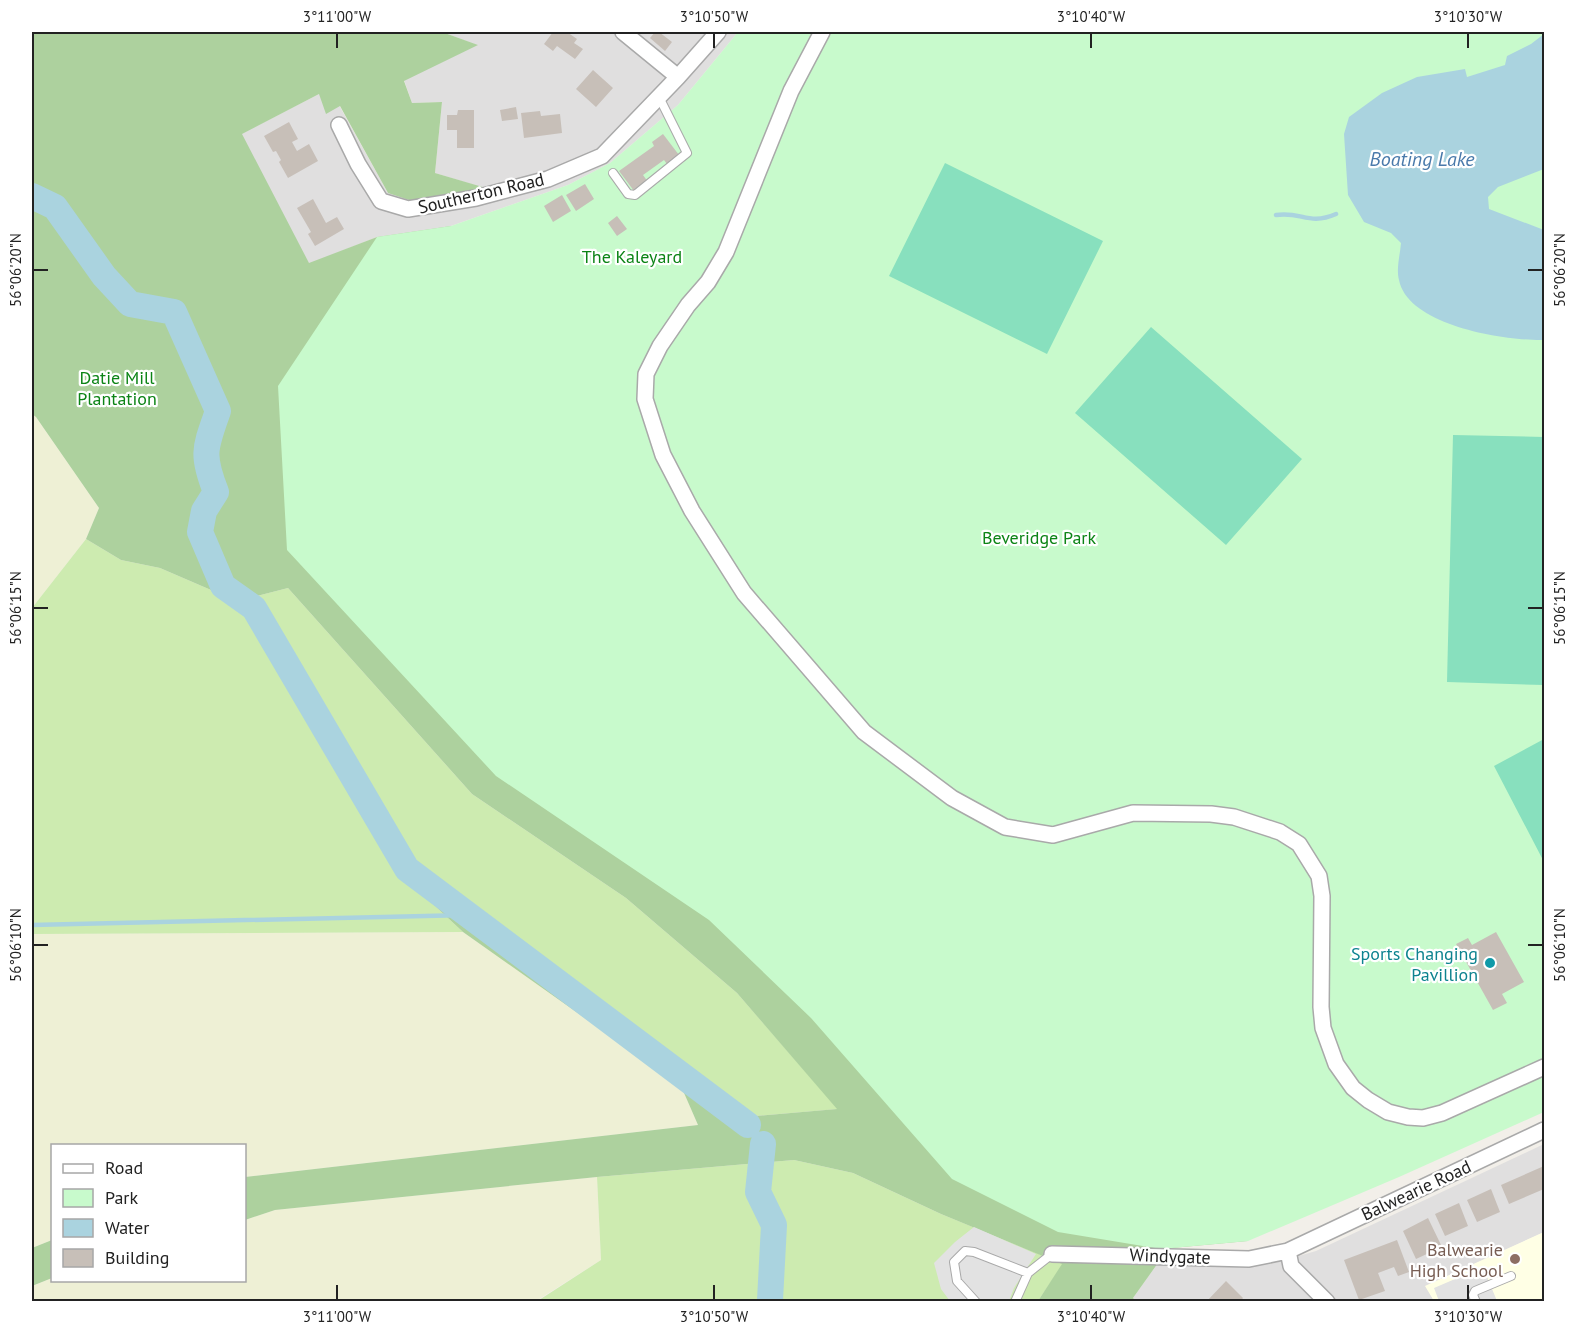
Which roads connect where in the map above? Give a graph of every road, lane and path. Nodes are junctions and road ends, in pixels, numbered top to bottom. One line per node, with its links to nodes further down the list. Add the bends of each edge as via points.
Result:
1 (623, 32): 4 (street)
2 (718, 32): 4 (street, Southerton Road)
3 (822, 32): 8 (street, via 791,91 726,252 660,346 646,374 645,399 663,455 692,511 744,593 864,732 952,798 1005,827 1053,835 1133,813 1211,814 1280,831 1299,844 1319,876 1323,896 1323,1028 1336,1064 1353,1088 1388,1112 1423,1118 1442,1113)
4 (678, 77): 5 (street, Southerton Road)
5 (659, 98): 6 (street, Southerton Road, via 602,156 548,179 477,198 408,209 381,201); 7 (lane, via 687,153 635,195 628,194)
6 (339, 125)
7 (613, 173)
8 (1545, 1067)
9 (1545, 1130): 10 (street, Balwearie Road)
10 (1288, 1251): 11 (street, Windygate, via 1250,1259); 16 (street, via 1291,1266)
11 (1052, 1254): 12 (lane)
12 (1028, 1273): 14 (lane, via 965,1251 954,1262 957,1281); 15 (lane)
13 (1511, 1276): 17 (lane, via 1475,1291)
14 (976, 1302)
15 (1015, 1302)
16 (1327, 1302)
17 (1476, 1302)

